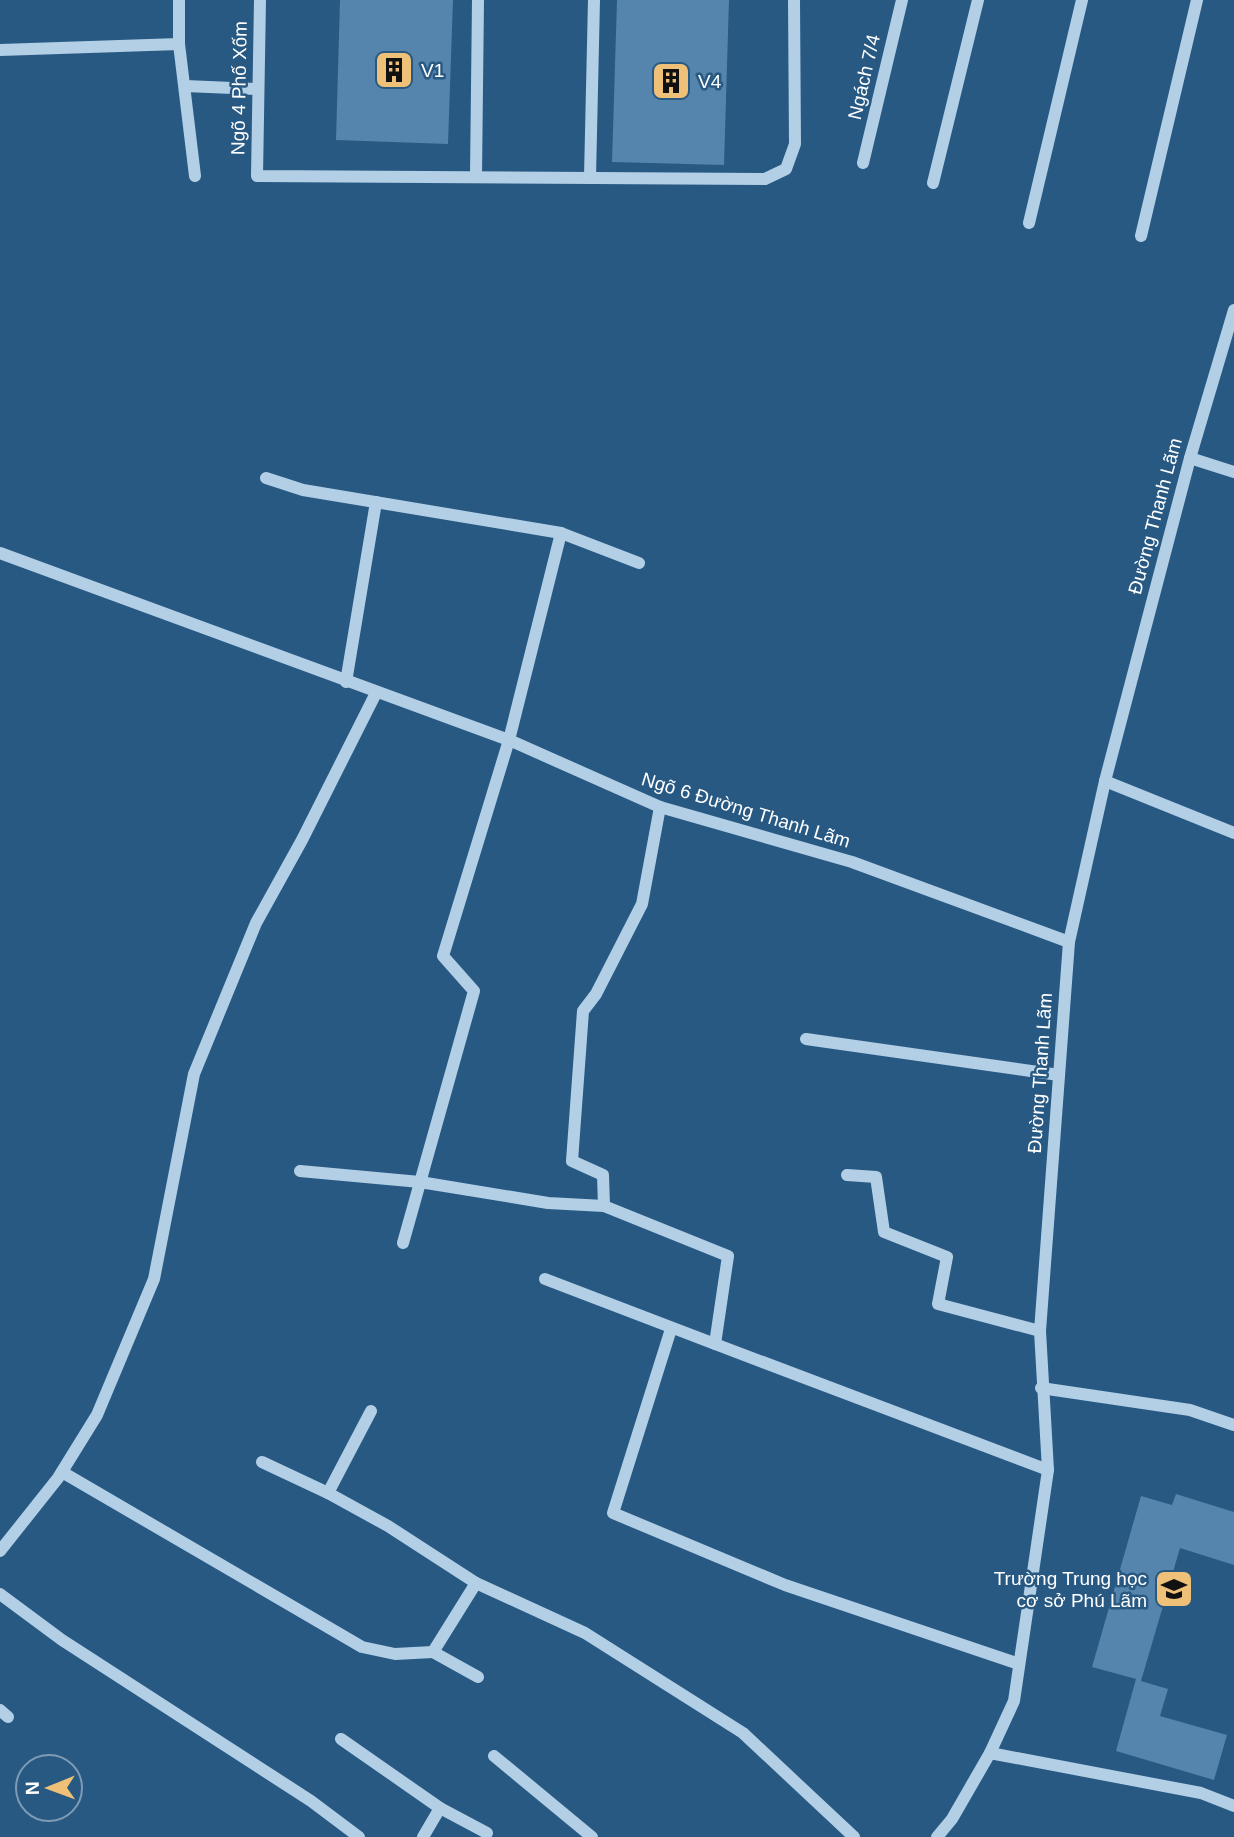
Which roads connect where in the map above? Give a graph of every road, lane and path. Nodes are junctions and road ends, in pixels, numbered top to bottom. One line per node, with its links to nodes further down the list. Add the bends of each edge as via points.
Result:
1 (179, 0): 10 (street)
2 (260, 0): 13 (street, Ngõ 4 Phố Xốm)
3 (478, 0): 15 (street)
4 (594, 0): 17 (street)
5 (794, 0): 17 (street, via 795,144 786,169 765,179)
6 (902, 0): 14 (street, Ngách 7/4)
7 (978, 0): 18 (street)
8 (1082, 0): 19 (street)
9 (1197, 0): 20 (street)
10 (179, 44): 11 (street); 12 (street)
11 (0, 50)
12 (185, 86): 13 (street); 16 (street)
13 (257, 89): 15 (street, Ngõ 4 Phố Xốm, via 257,176)
14 (863, 163)
15 (476, 175): 17 (street)
16 (195, 176)
17 (590, 177)
18 (933, 183)
19 (1029, 223)
20 (1141, 236)
21 (1234, 310): 22 (street, Đường Thanh Lãm)
22 (1190, 458): 23 (street); 32 (street, Đường Thanh Lãm)
23 (1234, 472)
24 (266, 478): 25 (street)
25 (376, 502): 26 (street); 29 (street)
26 (561, 533): 28 (street); 31 (street)
27 (0, 553): 29 (street, Ngõ 6 Đường Thanh Lãm)
28 (639, 564)
29 (346, 682): 30 (street, Ngõ 6 Đường Thanh Lãm)
30 (376, 693): 31 (street, Ngõ 6 Đường Thanh Lãm); 52 (street, via 256,923 217,1014 194,1074 154,1279 97,1415)
31 (509, 740): 33 (street, Ngõ 6 Đường Thanh Lãm); 40 (street, via 443,956 474,991)
32 (1105, 781): 34 (street); 35 (street, Đường Thanh Lãm)
33 (660, 807): 35 (street, Ngõ 6 Đường Thanh Lãm, via 852,862); 41 (street, via 642,904 596,995 583,1011 572,1161 603,1175)
34 (1234, 832)
35 (1069, 942): 37 (street, Đường Thanh Lãm)
36 (806, 1039): 37 (street)
37 (1059, 1075): 45 (street, Đường Thanh Lãm)
38 (300, 1171): 40 (street)
39 (847, 1175): 45 (street, via 876,1177 884,1232 947,1257 938,1304)
40 (421, 1182): 41 (street, via 548,1203); 42 (street)
41 (604, 1206): 46 (street, via 728,1255)
42 (403, 1244)
43 (545, 1279): 44 (street)
44 (671, 1329): 46 (street); 58 (street, via 613,1513 785,1585)
45 (1040, 1331): 47 (street, Đường Thanh Lãm)
46 (715, 1344): 51 (street)
47 (1041, 1388): 49 (street, via 1190,1410); 51 (street, Đường Thanh Lãm)
48 (371, 1411): 53 (street)
49 (1234, 1425)
50 (262, 1462): 53 (street)
51 (1048, 1470): 58 (street, Đường Thanh Lãm)
52 (62, 1472): 54 (street); 57 (street, via 362,1647 395,1654)
53 (328, 1493): 55 (street)
54 (0, 1551)
55 (476, 1583): 57 (street); 69 (street, via 585,1633 743,1733)
56 (0, 1594): 66 (street)
57 (433, 1652): 59 (street)
58 (1020, 1664): 61 (street, Đường Thanh Lãm, via 1014,1701)
59 (478, 1677)
60 (341, 1739): 64 (street)
61 (990, 1753): 63 (street, via 1201,1793); 70 (street, Đường Thanh Lãm)
62 (494, 1756): 68 (street)
63 (1234, 1807)
64 (440, 1808): 65 (street); 67 (street)
65 (487, 1833)
66 (359, 1837)
67 (424, 1837)
68 (592, 1837)
69 (854, 1837)
70 (937, 1837)

